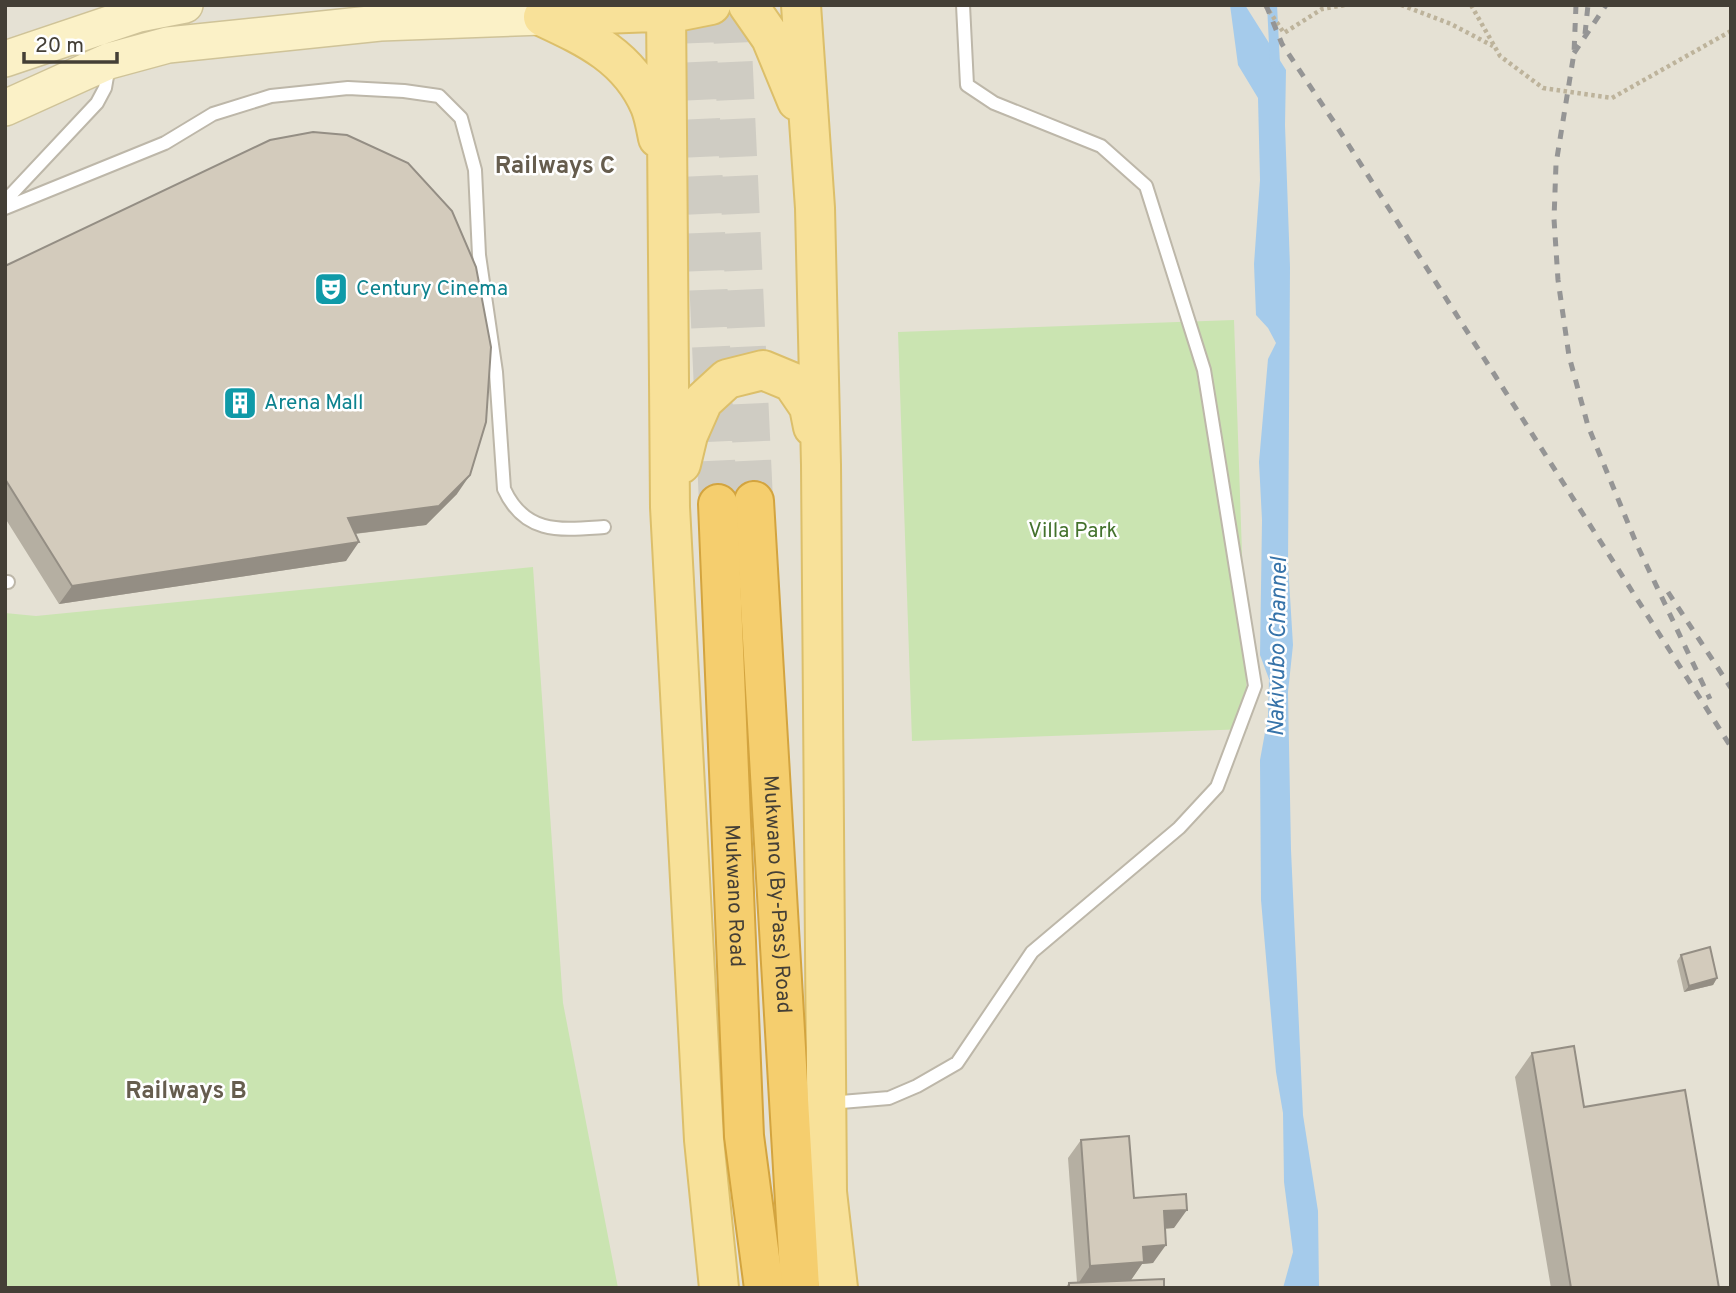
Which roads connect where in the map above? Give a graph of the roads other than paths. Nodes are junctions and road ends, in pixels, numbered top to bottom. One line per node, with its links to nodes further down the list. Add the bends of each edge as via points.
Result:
1 (185, 5): 8 (main road, via 139,14)
2 (711, 5): 6 (main road)
3 (748, 5): 11 (main road, via 771,38)
4 (801, 5): 11 (main road)
5 (963, 5): 19 (lane, via 967,85 994,103 1101,146 1146,186 1204,370 1255,686 1217,787 1179,828 1032,952 957,1063 889,1098)
6 (666, 9): 7 (main road); 12 (main road)
7 (543, 17): 9 (main road, via 380,23 168,45); 12 (main road, via 593,41 627,69 650,106)
8 (5, 59)
9 (109, 61): 10 (main road); 13 (lane, via 105,88 97,103)
10 (5, 108)
11 (810, 132): 15 (main road)
12 (667, 172): 17 (main road)
13 (5, 201)
14 (5, 208): 18 (lane, via 165,143 213,114 271,96 348,88 439,96 461,118 475,170 479,255 496,372 504,489 509,500 538,526 556,530)
15 (821, 465): 17 (main road, via 809,407 792,382 762,370 727,379 703,401 688,435); 19 (main road)
16 (736, 502): 21 (highway, Mukwano Road, via 744,1136); 22 (highway, Mukwano (By-Pass) Road)
17 (670, 507): 20 (main road, via 704,1140)
18 (604, 527)
19 (826, 1104): 23 (main road, via 827,1192)
20 (719, 1288)
21 (764, 1288)
22 (800, 1288)
23 (838, 1288)

